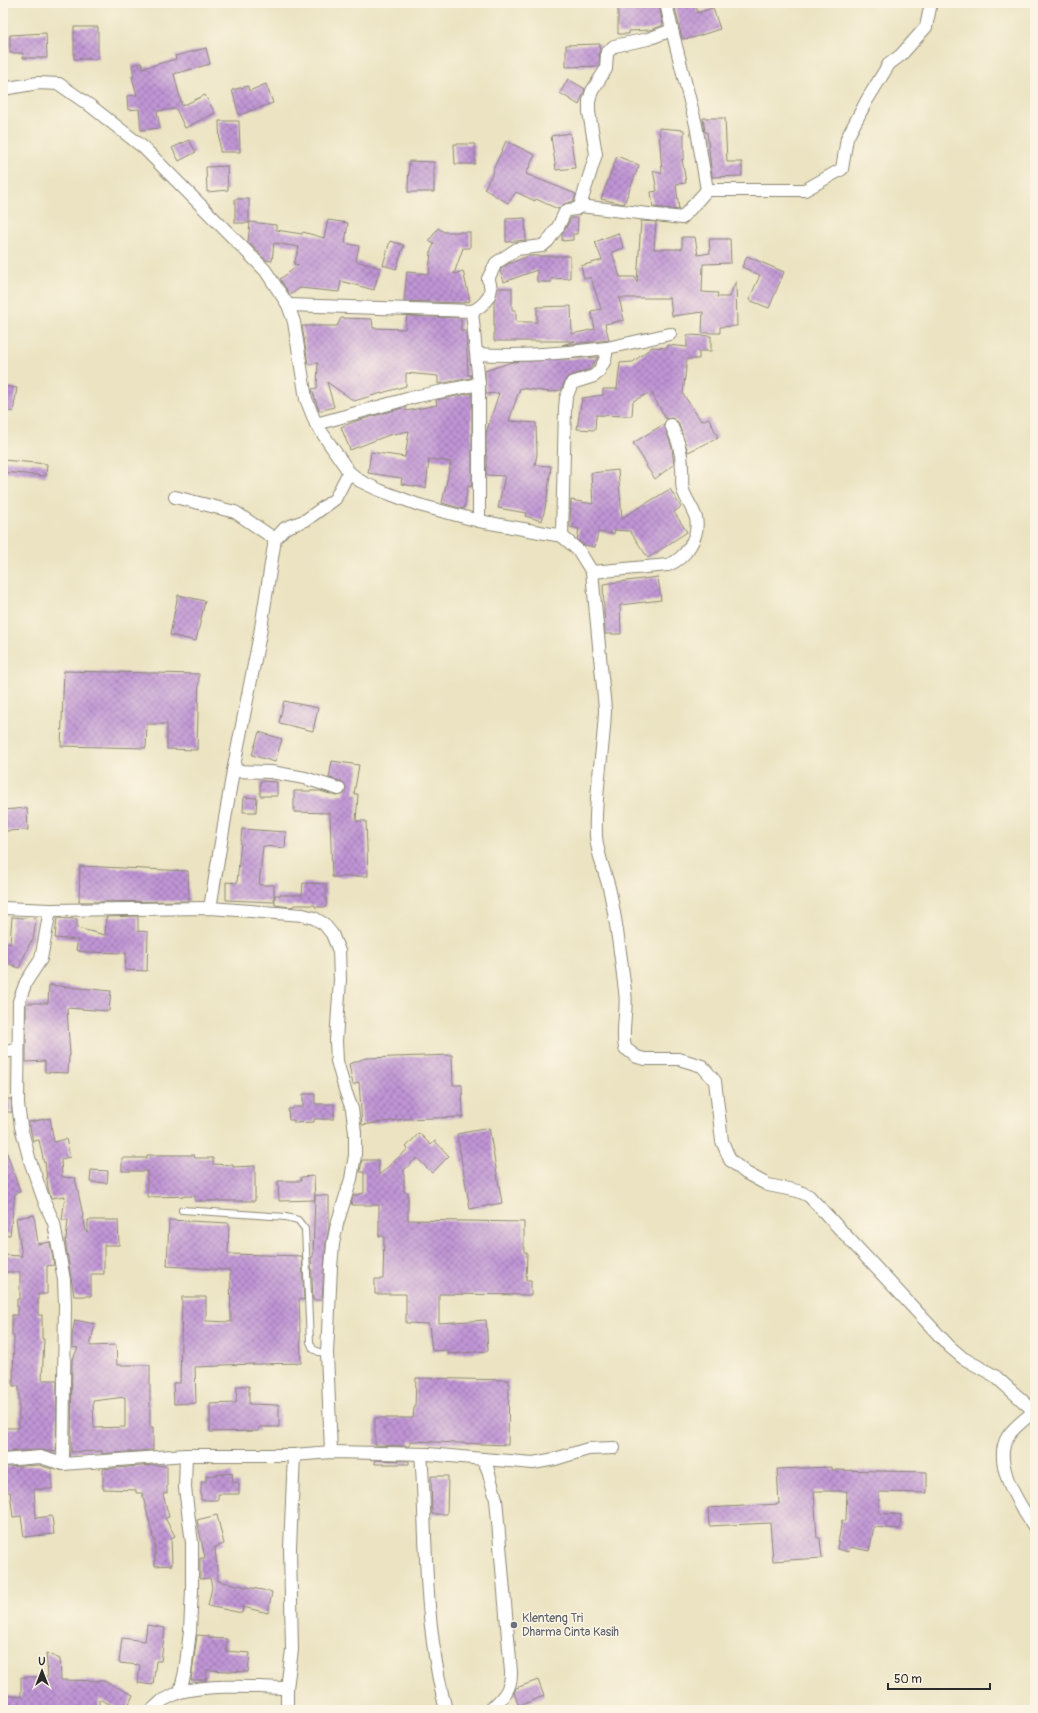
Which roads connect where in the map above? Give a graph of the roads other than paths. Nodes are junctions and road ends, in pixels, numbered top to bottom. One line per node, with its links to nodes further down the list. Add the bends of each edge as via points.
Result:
1 (666, 3): 3 (street)
2 (931, 3): 5 (street, via 926,27 901,55 889,64 867,100 847,138 842,169 805,190)
3 (672, 30): 5 (street, via 696,125); 6 (street, via 648,40 614,46 607,53 606,69 592,91 589,101 596,154)
4 (3, 89): 7 (street, via 38,83 58,84 92,107 144,148 209,213 265,270)
5 (707, 190): 6 (street, via 682,218)
6 (580, 206): 8 (street, via 565,212 558,227 542,246 517,249 496,263 488,280 492,287 489,296 481,307)
7 (288, 306): 8 (street); 13 (street, via 294,322 306,399)
8 (472, 311): 11 (street)
9 (670, 334): 10 (street)
10 (607, 348): 11 (street, via 554,354); 18 (street, via 599,372 572,383 566,398)
11 (477, 354): 12 (street)
12 (478, 384): 13 (street, via 418,396); 17 (street)
13 (316, 424): 15 (street)
14 (670, 425): 20 (street, via 682,455 683,490 696,519 693,541 677,562 668,565)
15 (349, 472): 17 (street, via 360,481 379,490 419,505); 19 (street, via 335,499 306,520 285,528)
16 (175, 497): 19 (street, via 235,512)
17 (479, 521): 18 (street)
18 (562, 536): 20 (street, via 579,551)
19 (275, 539): 21 (street, via 260,634)
20 (592, 572): 30 (street, via 605,709 596,836 610,890 626,1000 623,1037 625,1048 637,1057 645,1059 679,1060 702,1066 715,1081 722,1141 730,1160 768,1185 809,1196 950,1347 963,1358 995,1376)
21 (233, 771): 22 (street, via 278,773 305,778); 24 (street)
22 (339, 789)
23 (3, 908): 25 (street)
24 (210, 908): 25 (street); 29 (street, via 314,918 324,924 332,934 339,950 337,1055 352,1109 355,1155 333,1244)
25 (50, 910): 26 (street, via 41,959 26,982 19,1000)
26 (18, 1050): 27 (street); 38 (street, via 18,1104 21,1127 45,1203 54,1223 64,1280)
27 (3, 1052)
28 (182, 1210): 29 (lane, via 298,1220 305,1229 310,1342 312,1349)
29 (327, 1353): 32 (street)
30 (1035, 1411): 39 (street, via 1008,1436 1002,1455 1008,1479)
31 (614, 1448): 36 (street, via 588,1449 533,1463)
32 (331, 1452): 33 (street); 35 (street)
33 (421, 1454): 36 (street); 44 (street, via 434,1657)
34 (186, 1455): 35 (street); 38 (street); 41 (street, via 186,1501 192,1543 192,1589 190,1631)
35 (294, 1455): 40 (street, via 290,1548 292,1650)
36 (483, 1459): 45 (street, via 496,1499 512,1681 508,1690)
37 (3, 1460): 38 (street, via 40,1457)
38 (63, 1464)
39 (1035, 1528)
40 (287, 1688): 41 (street, via 218,1687); 43 (street)
41 (180, 1692): 42 (street, via 163,1700)
42 (152, 1710)
43 (287, 1710)
44 (446, 1710)
45 (490, 1710)

